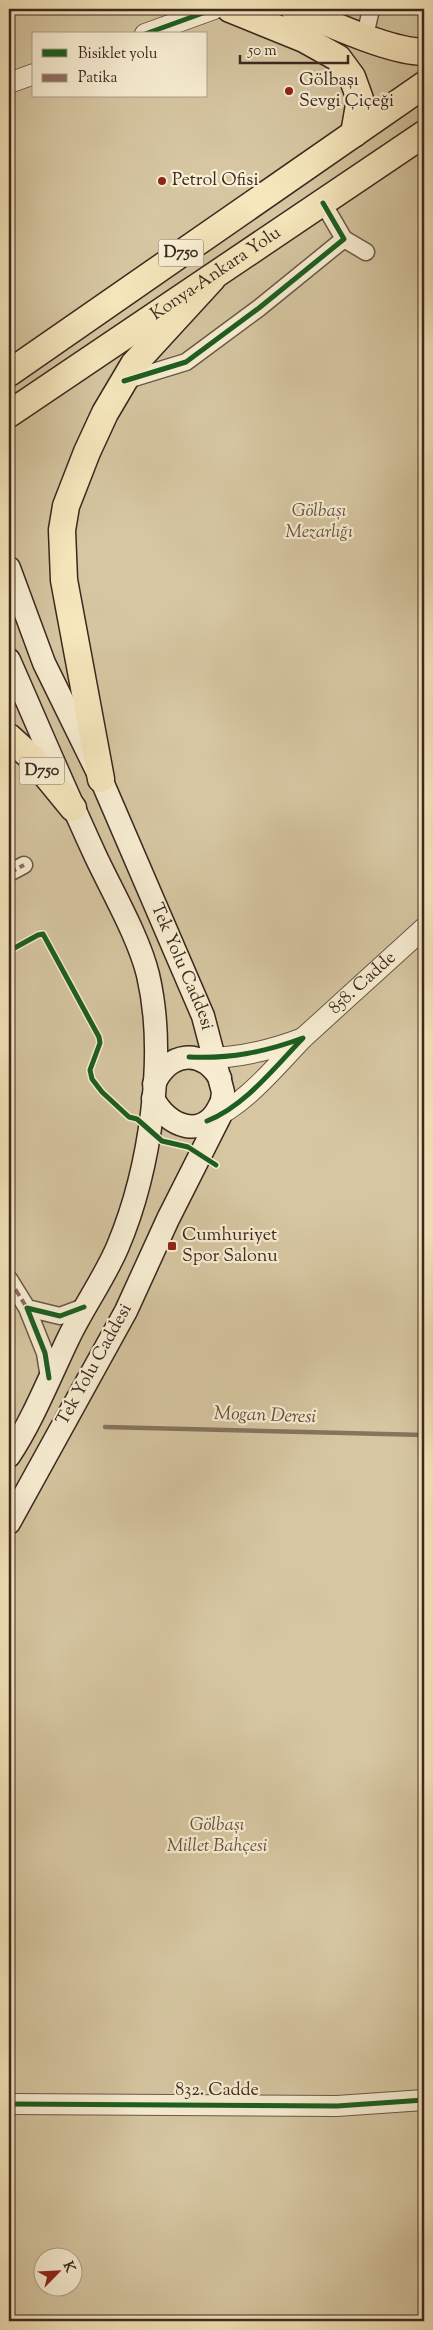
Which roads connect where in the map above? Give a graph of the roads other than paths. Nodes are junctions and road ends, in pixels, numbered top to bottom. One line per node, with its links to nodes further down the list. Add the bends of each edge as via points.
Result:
1 (214, 9): 5 (street)
2 (230, 9): 11 (highway, via 304,39 338,58 352,77 360,99)
3 (294, 9): 6 (highway)
4 (371, 9): 6 (street)
5 (151, 32)
6 (365, 36): 7 (highway, via 401,49)
7 (424, 52)
8 (32, 75): 9 (street)
9 (9, 83)
10 (424, 85): 11 (highway, D750)
11 (354, 134): 17 (highway, D750)
12 (424, 134): 13 (highway, Konya-Ankara Yolu / D750)
13 (323, 203): 14 (street); 16 (highway, Konya-Ankara Yolu / D750)
14 (344, 239): 15 (street); 18 (street, via 186,362)
15 (366, 252)
16 (212, 280): 18 (highway, via 139,359); 19 (highway, Konya-Ankara Yolu / D750)
17 (9, 373)
18 (124, 381): 23 (highway, via 87,452 66,506 62,530 62,558 70,617)
19 (11, 413)
20 (9, 568): 23 (main road, Tek Yolu Caddesi, via 44,663)
21 (9, 660): 24 (main road, Tek Yolu Caddesi)
22 (9, 737): 24 (highway, D750, via 32,758)
23 (101, 779): 30 (main road, Tek Yolu Caddesi, via 203,1016)
24 (73, 808): 29 (main road, Tek Yolu Caddesi, via 148,974 157,1030)
25 (24, 865): 26 (street)
26 (9, 873)
27 (424, 928): 28 (street, 858. Cadde)
28 (303, 1038): 30 (street, 858. Cadde, via 266,1051); 30 (street, 858. Cadde, via 268,1075)
29 (154, 1091): 30 (main road, via 161,1113 174,1123 191,1126); 30 (main road, via 167,1065 189,1057 206,1062); 32 (main road, Tek Yolu Caddesi, via 141,1175 131,1214 117,1249)
30 (217, 1094): 36 (main road, Tek Yolu Caddesi, via 168,1219 126,1311)
31 (9, 1279): 33 (street)
32 (84, 1307): 33 (street, via 60,1316); 34 (main road, Tek Yolu Caddesi)
33 (27, 1308): 34 (street, via 45,1353)
34 (49, 1378): 35 (main road, Tek Yolu Caddesi)
35 (9, 1456)
36 (9, 1523)
37 (424, 2100): 38 (street, 832. Cadde, via 337,2106)
38 (9, 2104)

